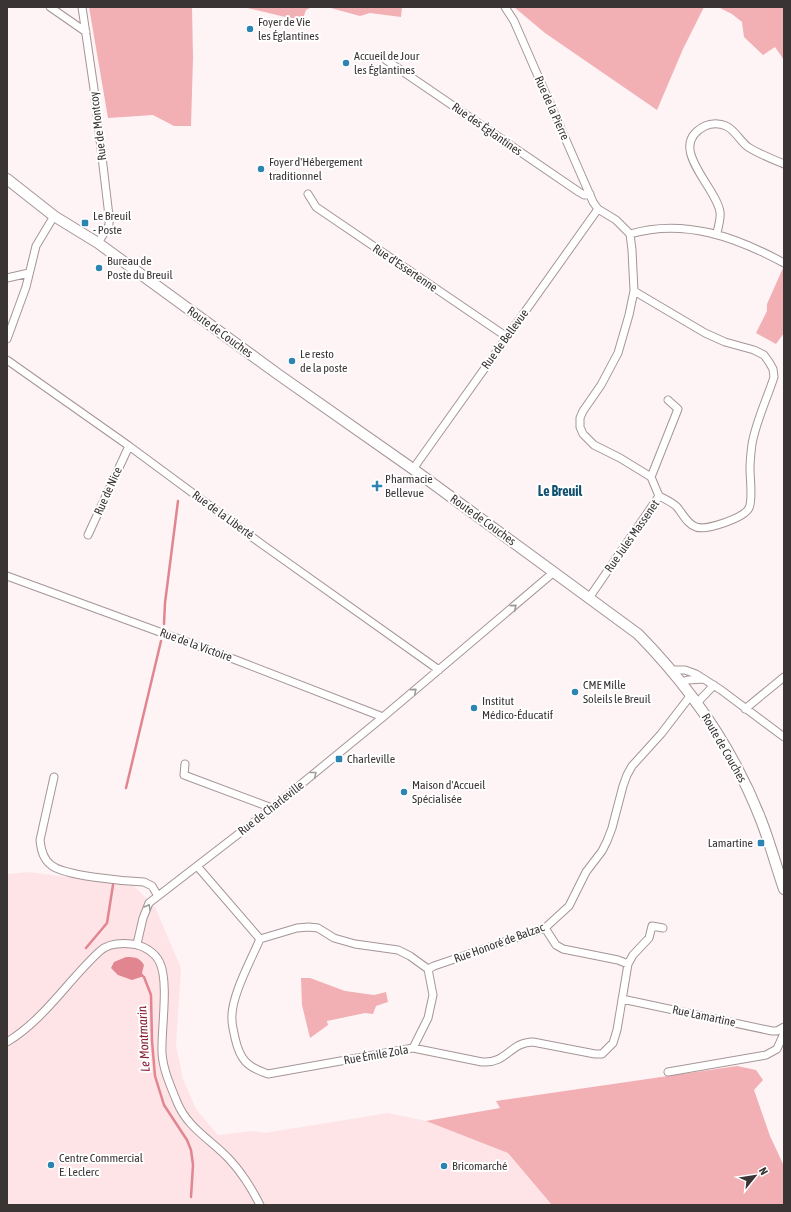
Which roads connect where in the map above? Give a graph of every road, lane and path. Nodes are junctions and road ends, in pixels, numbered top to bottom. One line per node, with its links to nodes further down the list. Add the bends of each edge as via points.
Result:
1 (50, 7): 4 (street)
2 (82, 7): 4 (street, Rue de Montcoy)
3 (505, 7): 9 (street, Rue de la Pierre, via 514,21)
4 (86, 32): 14 (street, Rue de Montcoy, via 109,216 109,225)
5 (386, 60): 9 (street, Rue des Églantines, via 579,192)
6 (784, 164): 13 (street, via 749,148 727,126 708,124 694,134 690,144 693,162 721,214)
7 (7, 179): 11 (main road, Route de Couches)
8 (308, 194): 19 (street, Rue d'Essertenne, via 316,207)
9 (590, 194): 10 (street, Rue de la Pierre)
10 (598, 209): 12 (street, via 616,220); 19 (street, Rue de Bellevue)
11 (54, 216): 14 (main road, Route de Couches); 16 (street, via 36,246)
12 (630, 234): 13 (street, via 666,227); 18 (street)
13 (717, 234): 15 (street, via 748,244)
14 (98, 243): 24 (main road, Route de Couches)
15 (784, 263)
16 (29, 273): 17 (street); 20 (street)
17 (7, 278)
18 (634, 291): 25 (street, via 618,353 583,411 580,427 594,445); 26 (street, Rue Jules Massenet, via 705,333 764,355 773,369 774,377 752,444 748,510 742,515 703,529 689,523 669,500)
19 (507, 337): 24 (street, Rue de Bellevue)
20 (7, 339)
21 (7, 360): 23 (street, Rue de la Liberté)
22 (668, 400): 25 (street, via 678,409)
23 (129, 446): 27 (street, Rue de Nice); 31 (street, Rue de la Liberté)
24 (412, 468): 28 (main road, Route de Couches)
25 (650, 477): 26 (street)
26 (659, 496): 30 (street, Rue Jules Massenet)
27 (88, 535)
28 (554, 572): 30 (main road, Route de Couches); 31 (street, Rue de Charleville, one-way to 28)
29 (7, 576): 39 (street, Rue de la Victoire)
30 (589, 598): 32 (main road, Route de Couches, via 638,634)
31 (439, 670): 39 (street, Rue de Charleville, one-way to 31)
32 (671, 670): 34 (street, via 685,670); 35 (main road, Route de Couches)
33 (784, 677): 38 (street)
34 (704, 679): 35 (street); 36 (street)
35 (681, 682): 37 (main road, Route de Couches)
36 (714, 685): 37 (street, Rue Honoré de Balzac); 38 (street)
37 (694, 699): 45 (main road, Route de Couches, via 721,738 754,804); 47 (street, Rue Honoré de Balzac, via 632,766 623,786 605,846 586,872 570,906)
38 (745, 709): 40 (street)
39 (383, 717): 43 (street, Rue de Charleville, one-way to 39)
40 (784, 737)
41 (185, 764): 43 (street, via 184,775)
42 (54, 777): 46 (street, via 40,840 43,856 49,864 71,873 144,882 152,886)
43 (272, 808): 44 (street, Rue de Charleville)
44 (197, 866): 46 (street, Rue de Charleville); 49 (street)
45 (784, 890)
46 (158, 896): 50 (street, Rue de Charleville, one-way to 46, via 149,903)
47 (545, 928): 51 (street, via 556,945 563,949); 52 (street, Rue Honoré de Balzac)
48 (663, 928): 51 (street, Rue Émile Zola, via 652,926 649,938)
49 (260, 939): 52 (street, via 297,928 318,928 334,938 355,944 398,950); 56 (street, Rue Émile Zola, via 234,1001 231,1020 239,1053 254,1069 274,1074)
50 (137, 944): 55 (street, via 118,943 101,950 36,1020); 58 (street, via 151,952 162,970 162,1054 178,1105 202,1136 229,1158)
51 (628, 964): 53 (street, Rue Émile Zola)
52 (428, 969): 56 (street, via 433,995 428,1018)
53 (622, 999): 54 (street, Rue Lamartine, via 772,1031); 56 (street, Rue Émile Zola, via 613,1043 602,1054 526,1042 490,1063)
54 (784, 1030): 57 (street, via 777,1049 766,1055)
55 (7, 1042)
56 (413, 1048)
57 (668, 1072)
58 (260, 1205)

